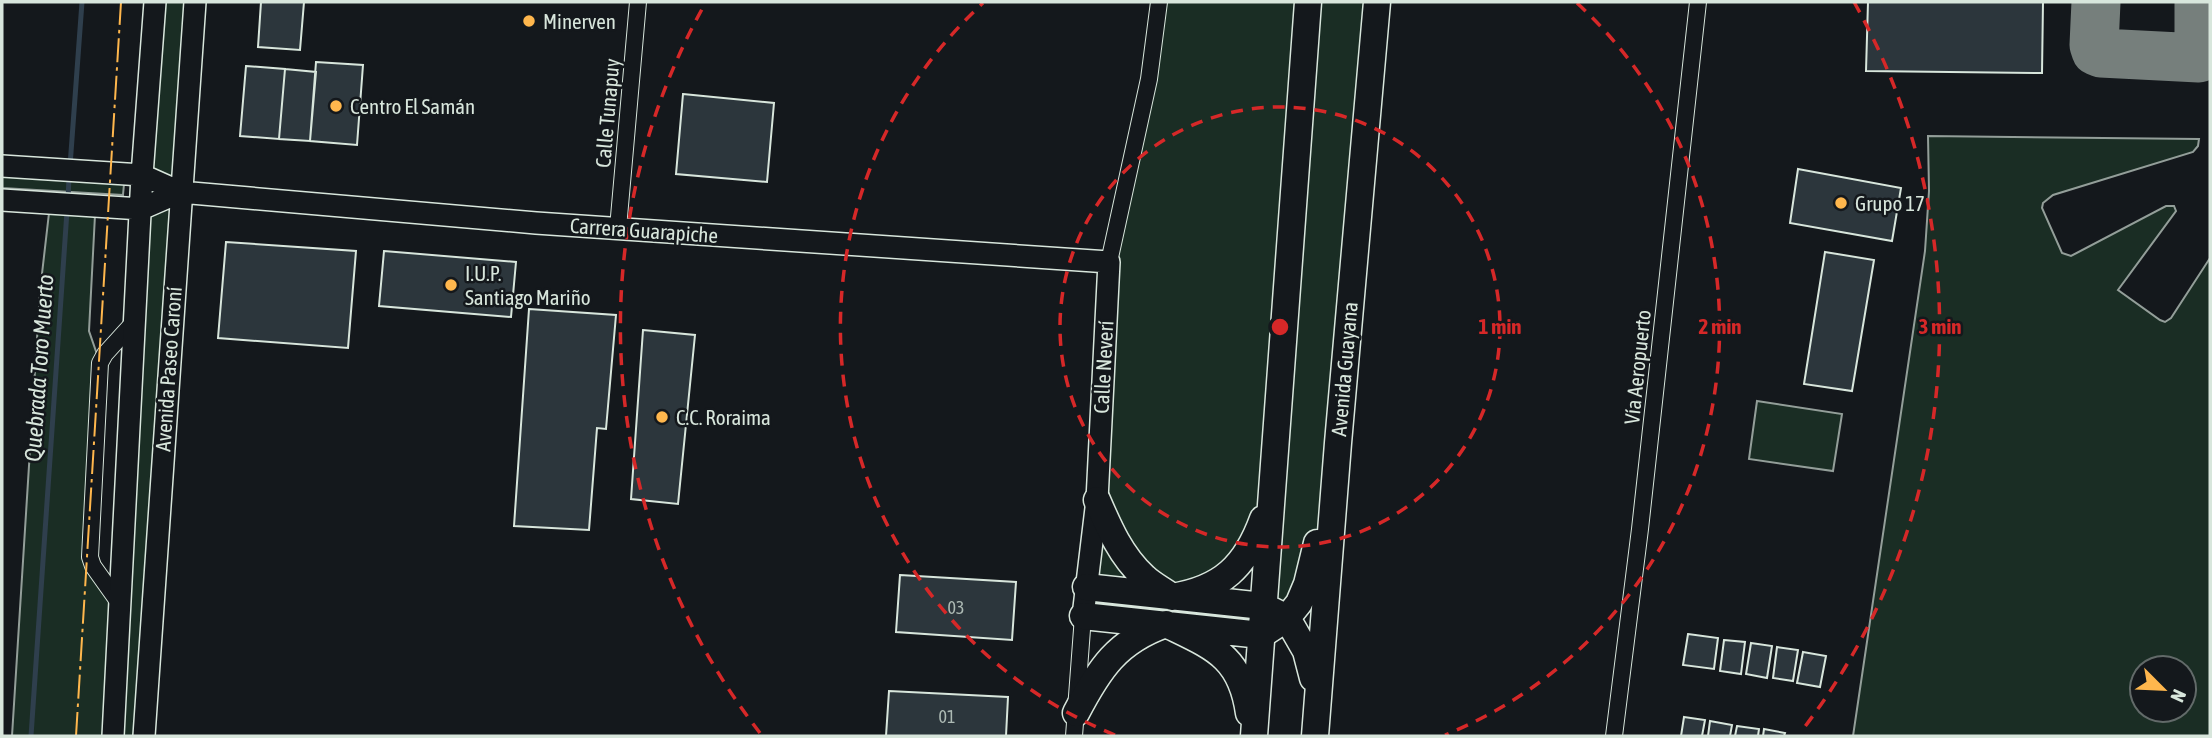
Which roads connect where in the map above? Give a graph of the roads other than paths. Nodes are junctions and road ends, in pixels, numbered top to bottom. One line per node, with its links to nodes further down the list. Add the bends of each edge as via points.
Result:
1 (155, 2): 9 (street, Avenida Paseo Caroní)
2 (194, 2): 10 (street, Avenida Paseo Caroní)
3 (638, 2): 13 (street, Calle Tunapuy)
4 (1159, 2): 14 (street, Calle Neverí, via 1149,79)
5 (1308, 2): 17 (main road)
6 (1377, 2): 16 (main road, Avenida Guayana)
7 (1698, 2): 33 (street, Vía Aeropuerto)
8 (2, 166): 9 (street)
9 (142, 175): 10 (street); 12 (street, Avenida Paseo Caroní)
10 (180, 192): 12 (street); 13 (street, Carrera Guarapiche); 30 (street, Avenida Paseo Caroní)
11 (2, 200): 12 (street)
12 (141, 209): 15 (street, Avenida Paseo Caroní)
13 (618, 228): 14 (street, Carrera Guarapiche)
14 (1109, 262): 18 (street, Calle Neverí)
15 (135, 320): 21 (street, Avenida Paseo Caroní); 21 (street, via 100,363 90,556)
16 (1338, 443): 24 (main road, via 1307,584); 27 (main road, Avenida Guayana)
17 (1273, 483): 20 (main road, via 1255,540 1243,559 1214,585); 22 (main road)
18 (1097, 500): 19 (street, Calle Neverí); 20 (main road, via 1126,557 1144,578)
19 (1086, 587): 20 (main road); 23 (street, Calle Neverí)
20 (1172, 597): 22 (main road)
21 (120, 604): 29 (street, Avenida Paseo Caroní)
22 (1264, 607): 24 (main road); 26 (main road)
23 (1083, 616): 25 (main road); 28 (street, Calle Neverí)
24 (1287, 618): 26 (main road); 27 (main road, via 1306,651)
25 (1166, 624): 26 (main road); 28 (main road, via 1141,633 1115,654 1093,682); 31 (main road, via 1224,656 1238,674)
26 (1261, 635): 31 (main road)
27 (1318, 694): 32 (main road, Avenida Guayana)
28 (1075, 725)
29 (113, 736)
30 (144, 736)
31 (1252, 736)
32 (1315, 736)
33 (1614, 736)

